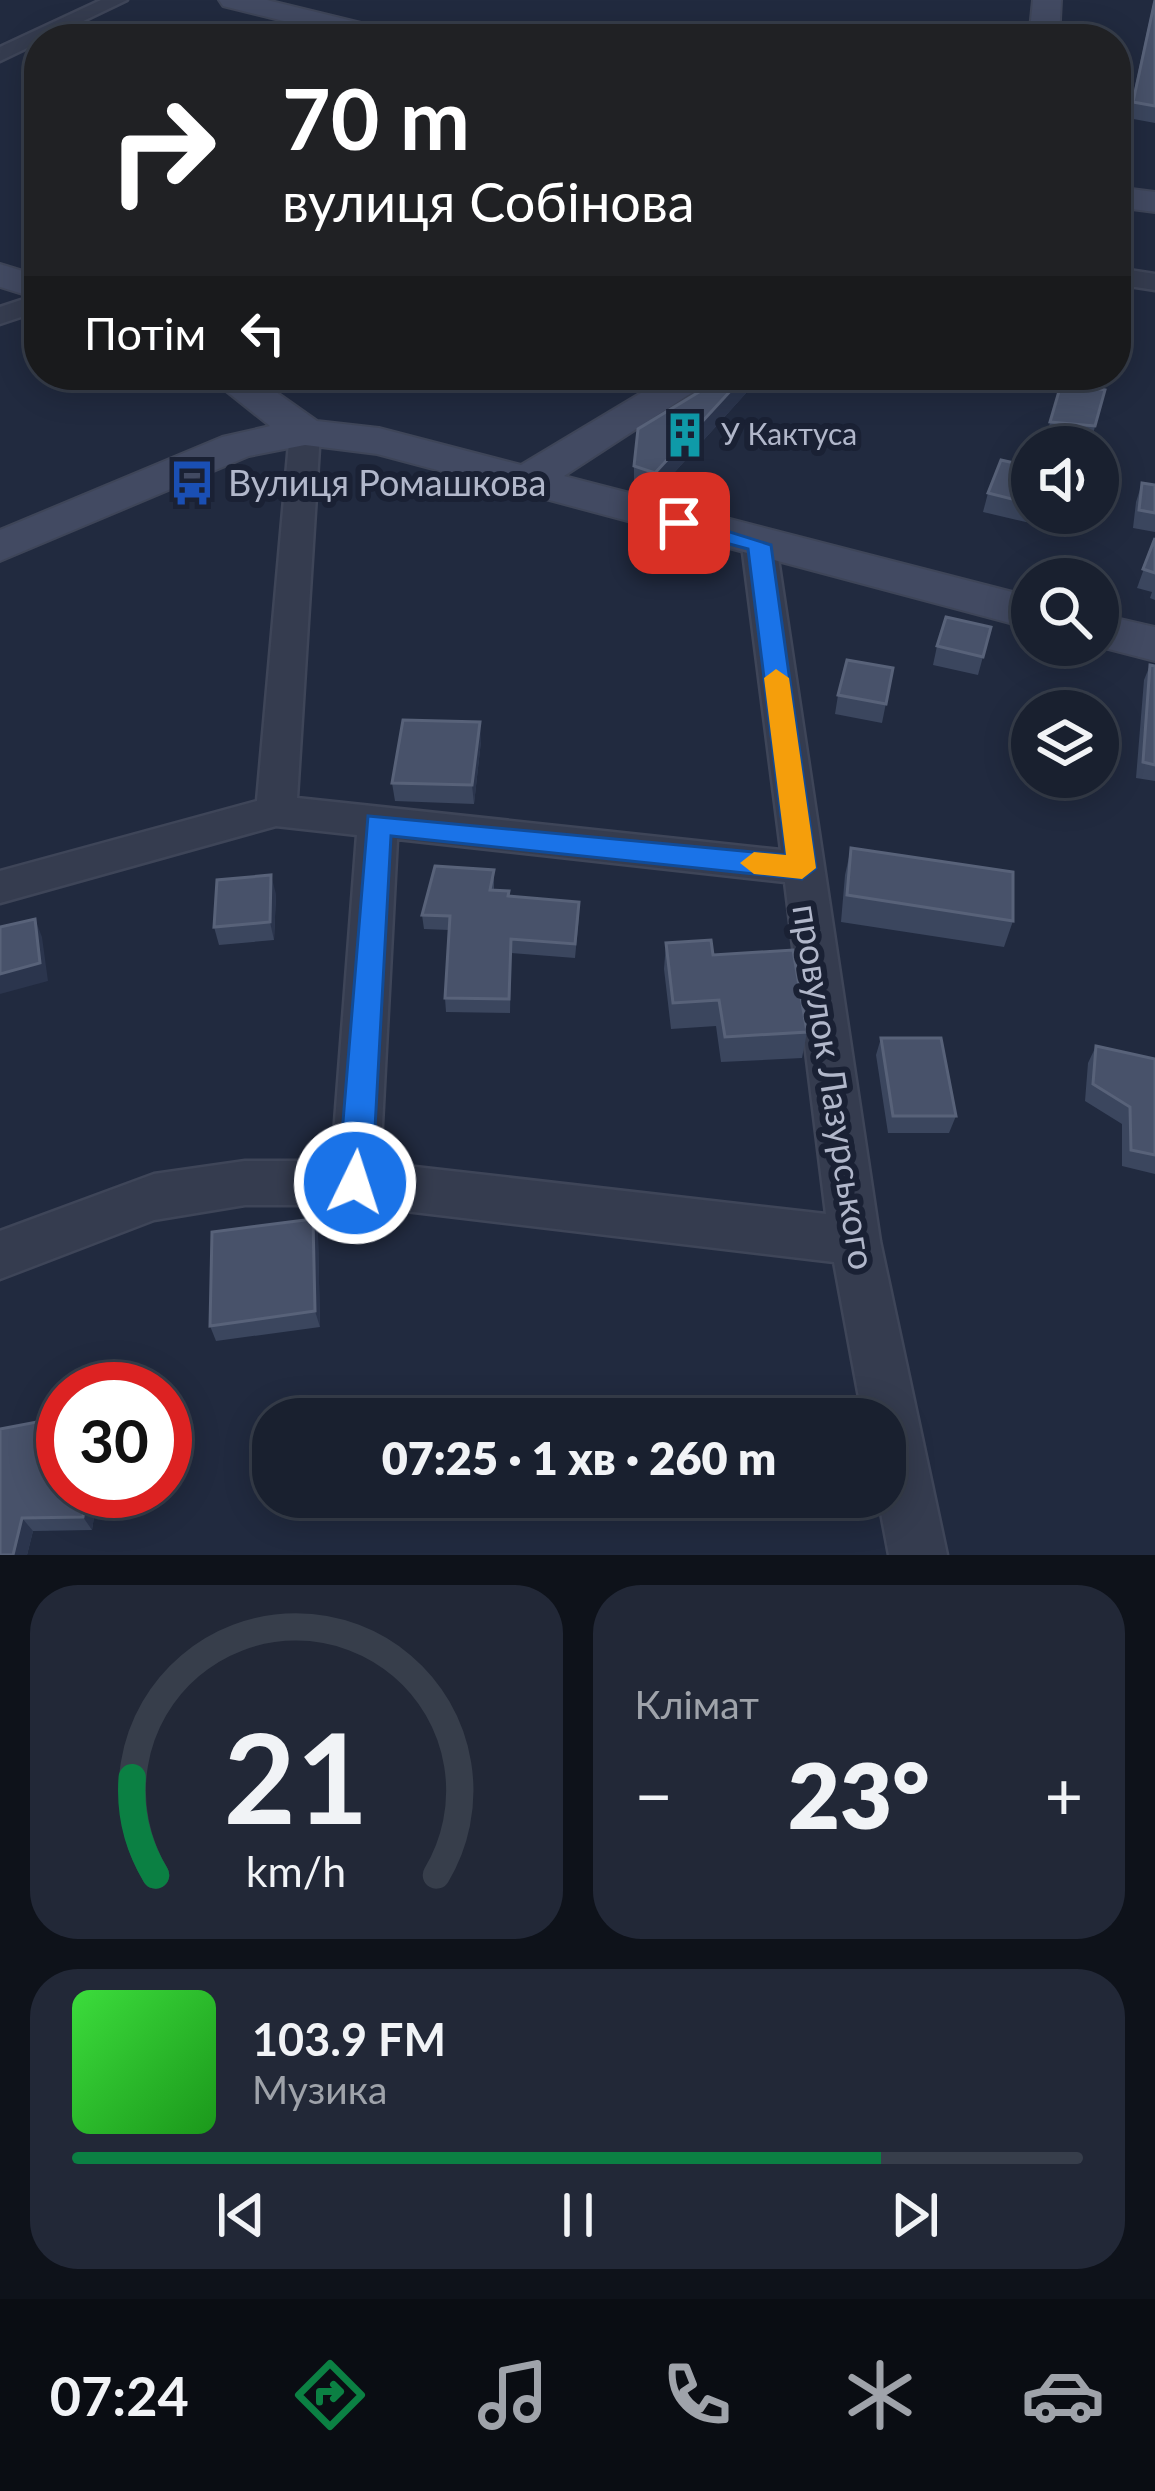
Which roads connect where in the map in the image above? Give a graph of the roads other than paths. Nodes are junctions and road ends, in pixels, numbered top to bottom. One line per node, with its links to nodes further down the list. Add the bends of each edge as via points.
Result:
1 (117, 0): 3 (street)
2 (237, 0): 4 (street)
3 (74, 24)
4 (332, 24)
5 (247, 390): 7 (street)
6 (674, 390): 8 (street)
7 (305, 432): 8 (street, via 379,441); 10 (street, via 237,446); 14 (street)
8 (524, 482): 9 (street)
9 (759, 545): 11 (street); 16 (street, провулок Лазурського)
10 (0, 547)
11 (1011, 609)
12 (1119, 635): 13 (street)
13 (1155, 644)
14 (276, 811): 15 (street); 17 (street)
15 (378, 824): 16 (street); 18 (street)
16 (802, 868): 19 (street, провулок Лазурського)
17 (0, 887)
18 (355, 1183): 19 (street); 20 (street, via 244,1184 154,1198)
19 (855, 1240): 21 (street, провулок Лазурського)
20 (0, 1255)
21 (918, 1555)

